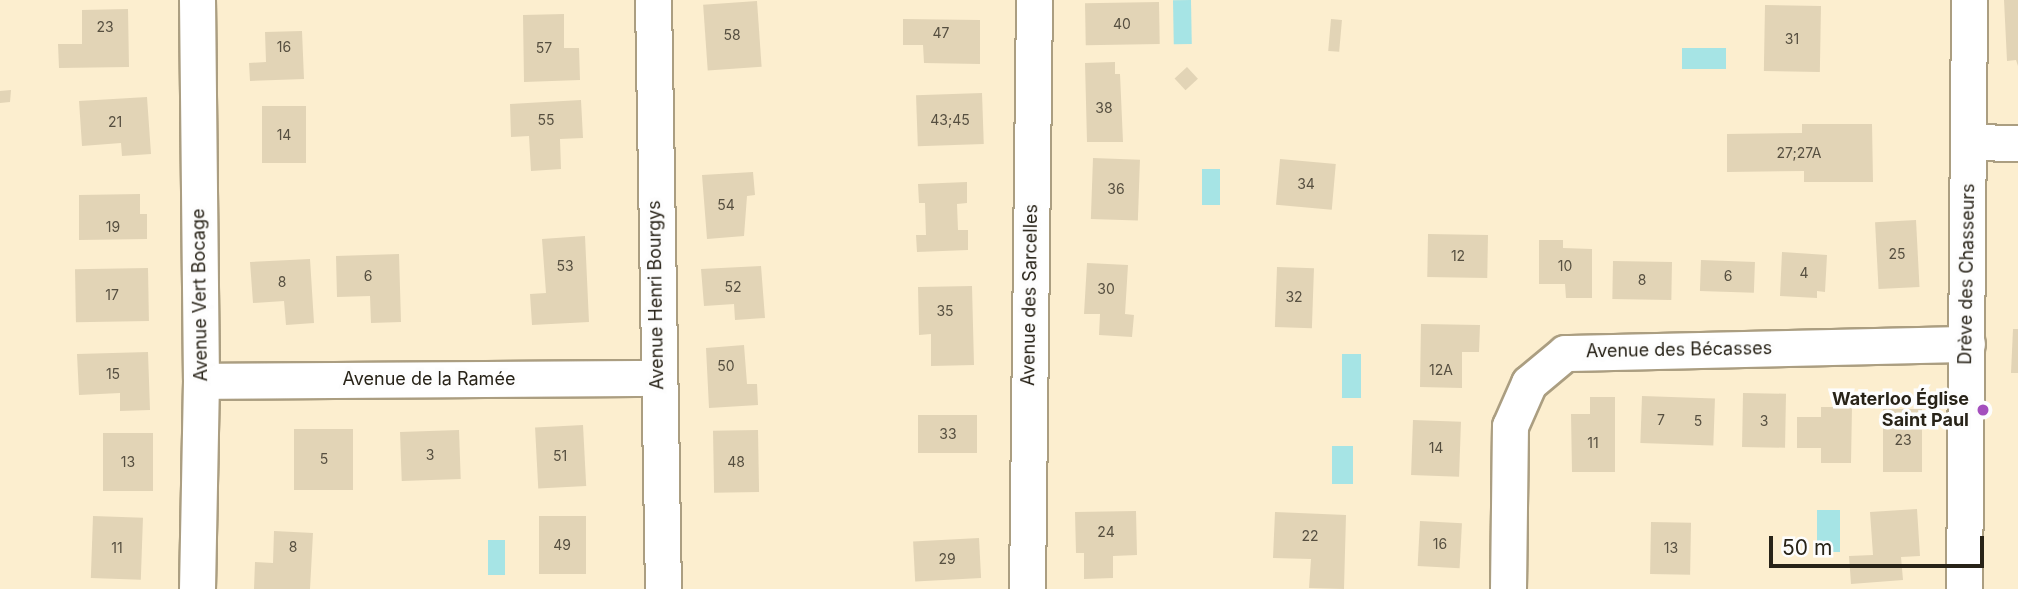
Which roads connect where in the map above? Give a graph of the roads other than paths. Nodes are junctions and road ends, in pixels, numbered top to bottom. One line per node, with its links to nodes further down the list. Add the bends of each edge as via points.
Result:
1 (197, 0): 9 (street, Avenue Vert Bocage)
2 (653, 0): 8 (street, Avenue Henri Bourgys)
3 (1034, 0): 12 (street, Avenue des Sarcelles)
4 (1969, 0): 5 (street, Drève des Chasseurs)
5 (1968, 142): 6 (street); 7 (street, Drève des Chasseurs)
6 (2018, 143)
7 (1967, 344): 13 (street, Avenue des Bécasses, via 1565,353 1529,383 1510,426); 14 (street, Drève des Chasseurs)
8 (656, 378): 9 (street, Avenue de la Ramée); 11 (street, Avenue Henri Bourgys)
9 (201, 381): 10 (street, Avenue Vert Bocage)
10 (197, 589)
11 (663, 589)
12 (1027, 589)
13 (1508, 589)
14 (1964, 589)

